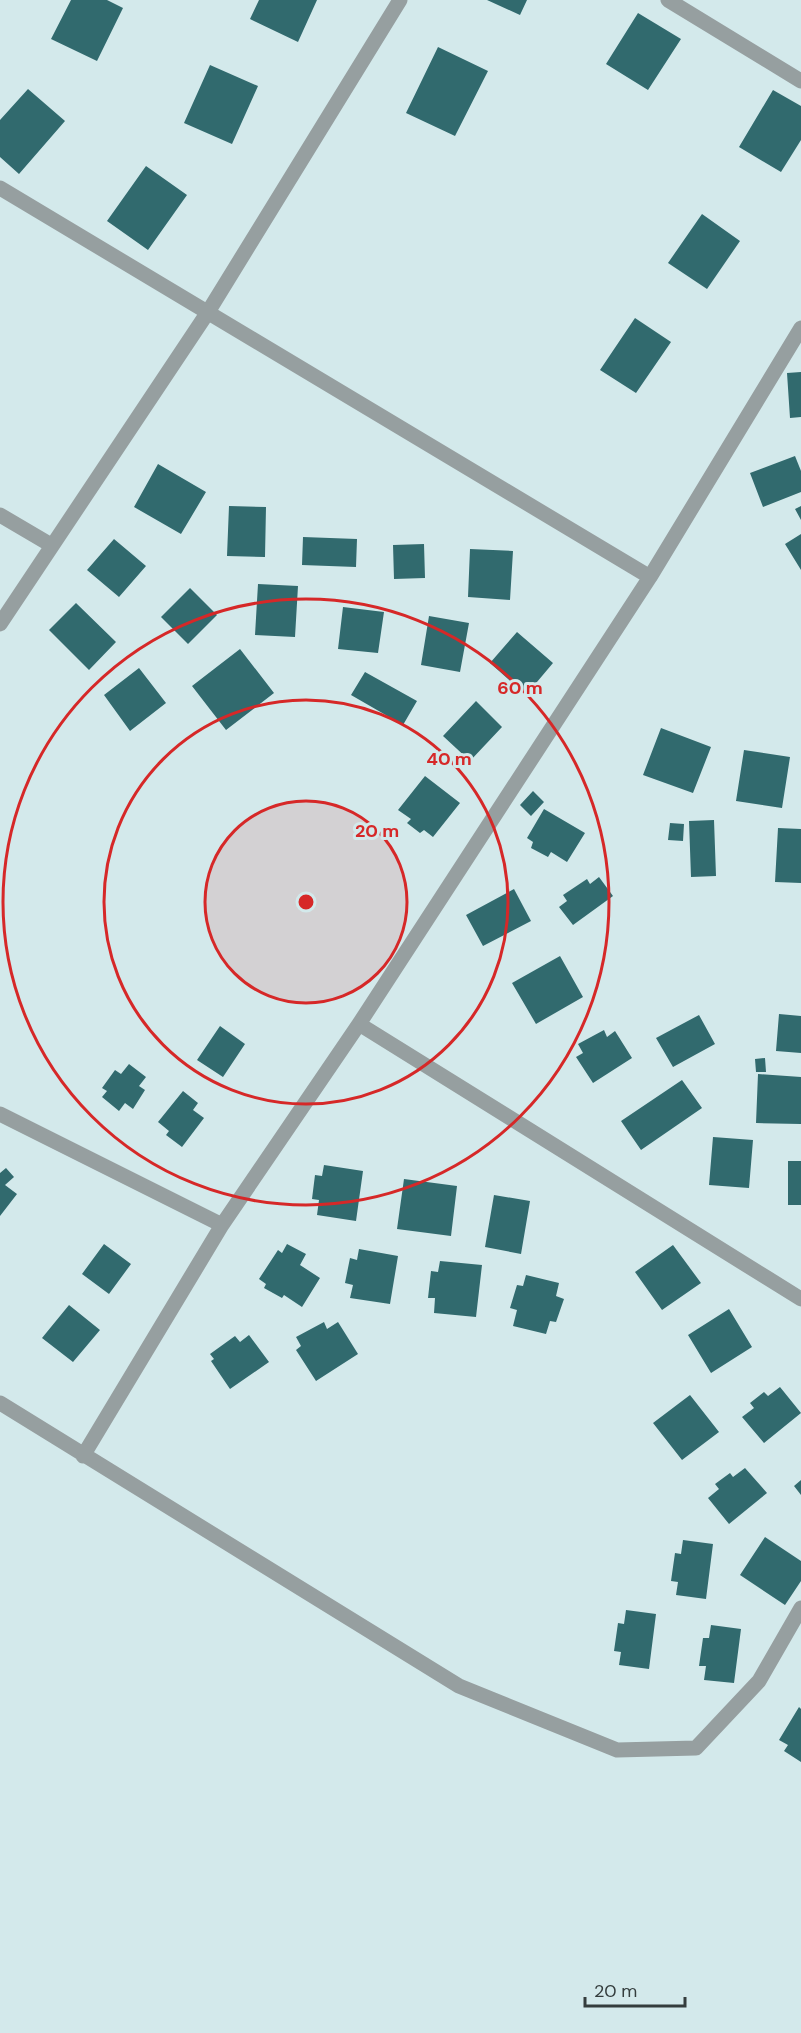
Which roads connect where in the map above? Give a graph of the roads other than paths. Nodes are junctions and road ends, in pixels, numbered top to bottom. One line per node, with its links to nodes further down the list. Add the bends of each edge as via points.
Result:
1 (400, 0): 5 (street)
2 (668, 0): 3 (street)
3 (801, 81)
4 (0, 188): 5 (street)
5 (208, 312): 8 (street); 9 (street)
6 (801, 328): 9 (street)
7 (0, 515): 8 (street)
8 (51, 545): 10 (street)
9 (650, 577): 11 (street)
10 (0, 624)
11 (359, 1024): 13 (street); 14 (street)
12 (0, 1114): 13 (street)
13 (222, 1226): 16 (street)
14 (801, 1299)
15 (0, 1403): 16 (street)
16 (84, 1456): 17 (street, via 459,1686 617,1750 696,1748 759,1681)
17 (801, 1608)

